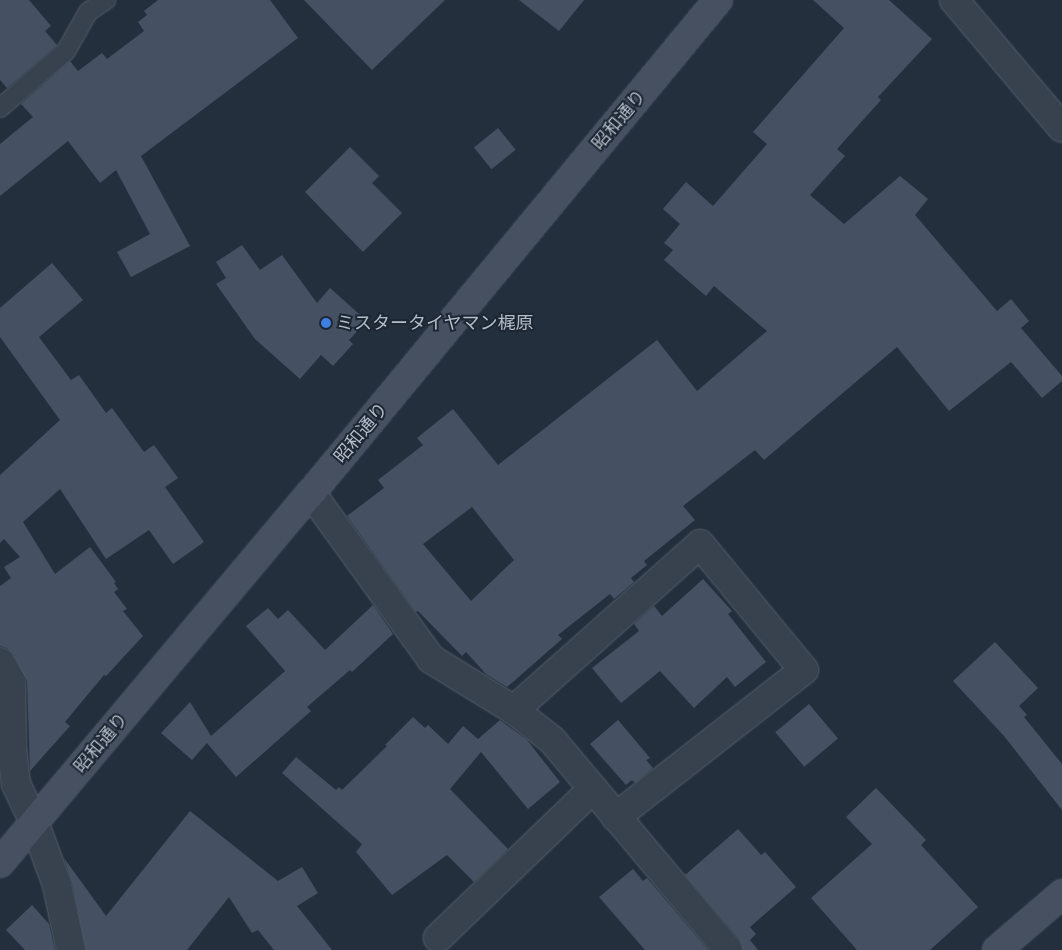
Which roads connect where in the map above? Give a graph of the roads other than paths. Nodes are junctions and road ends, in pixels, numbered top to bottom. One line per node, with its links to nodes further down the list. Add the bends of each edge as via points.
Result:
1 (106, 0): 4 (lane, via 88,12 66,51)
2 (718, 0): 6 (street, 昭和通り)
3 (954, 0): 5 (street)
4 (0, 108)
5 (1062, 128)
6 (311, 493): 8 (street, via 431,659); 11 (street, 昭和通り)
7 (0, 662): 11 (street, via 11,681 16,784)
8 (514, 710): 9 (street, via 552,740); 10 (street, via 700,544 804,670)
9 (593, 790): 10 (street); 14 (street)
10 (616, 817): 16 (street)
11 (34, 822): 12 (street, 昭和通り); 15 (street, via 57,885)
12 (0, 863)
13 (1062, 894): 17 (street)
14 (438, 938)
15 (70, 950)
16 (728, 950)
17 (997, 950)

